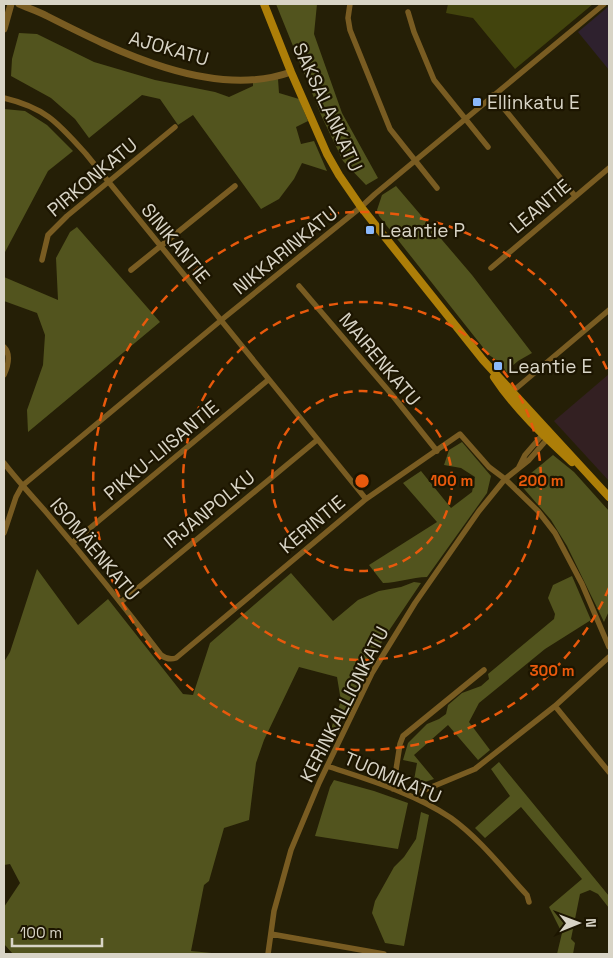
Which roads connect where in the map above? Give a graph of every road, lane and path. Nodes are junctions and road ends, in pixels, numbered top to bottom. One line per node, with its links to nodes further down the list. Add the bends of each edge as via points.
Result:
1 (11, 4): 9 (street)
2 (19, 4): 8 (street, AJOKATU)
3 (30, 4): 8 (street, AJOKATU)
4 (264, 4): 10 (main road, SAKSALANKATU)
5 (350, 4): 16 (street, via 350,30 390,129)
6 (604, 4): 11 (street, NIKKARINKATU)
7 (408, 12): 13 (street, via 434,80)
8 (44, 14): 10 (street, AJOKATU, via 124,54 166,67 229,80 263,80)
9 (4, 29)
10 (291, 72): 22 (main road, SAKSALANKATU, via 327,154)
11 (493, 95): 13 (street, NIKKARINKATU); 21 (street)
12 (4, 98): 18 (street, SINIKANTIE, via 36,108 56,121)
13 (464, 119): 15 (street); 16 (street, NIKKARINKATU)
14 (176, 127): 18 (street, PIRKONKATU)
15 (488, 147)
16 (416, 160): 20 (street); 22 (street, NIKKARINKATU)
17 (609, 168): 21 (street, LEANTIE)
18 (108, 182): 23 (street, SINIKANTIE); 24 (street, PIRKONKATU, via 48,235)
19 (235, 186): 23 (street)
20 (437, 188)
21 (575, 196): 25 (street, LEANTIE)
22 (361, 207): 29 (street, NIKKARINKATU); 31 (main road, SAKSALANKATU)
23 (160, 246): 26 (street); 29 (street, SINIKANTIE)
24 (42, 260)
25 (491, 268)
26 (131, 270)
27 (299, 286): 37 (street, MAIRENKATU)
28 (609, 310): 34 (street)
29 (221, 321): 33 (street, SINIKANTIE); 40 (street, NIKKARINKATU)
30 (4, 346): 32 (street, via 8,351)
31 (483, 360): 34 (main road, SAKSALANKATU); 35 (main road, SAKSALANKATU, via 501,387)
32 (4, 375)
33 (268, 380): 36 (street, SINIKANTIE); 44 (street, PIKKU-LIISANTIE)
34 (513, 391): 35 (main road, SAKSALANKATU)
35 (547, 435): 39 (street, KERINKALLIONKATU); 41 (main road, SAKSALANKATU)
36 (317, 440): 42 (street, SINIKANTIE); 45 (street, IRJANPOLKU)
37 (437, 451): 39 (street, KERINTIE, via 460,434 489,467); 42 (street, KERINTIE)
38 (4, 463): 40 (street, ISOMÄENKATU)
39 (505, 479): 46 (street, via 555,533 582,584); 51 (street, KERINKALLIONKATU, via 415,603 372,673)
40 (22, 486): 43 (street, NIKKARINKATU); 44 (street, ISOMÄENKATU)
41 (609, 497)
42 (366, 499): 47 (street, KERINTIE, via 176,658 168,659)
43 (4, 533)
44 (72, 543): 45 (street, ISOMÄENKATU)
45 (121, 602): 47 (street, ISOMÄENKATU)
46 (609, 647)
47 (161, 655)
48 (609, 657): 50 (street)
49 (484, 670): 53 (street, via 403,736)
50 (555, 706): 52 (street); 54 (street, via 475,769 422,791)
51 (327, 766): 53 (street, TUOMIKATU); 56 (street, KERINKALLIONKATU, via 290,850)
52 (609, 772)
53 (393, 789): 54 (street, TUOMIKATU)
54 (417, 799): 55 (street, TUOMIKATU, via 452,819 482,846 527,895)
55 (529, 902)
56 (271, 934): 57 (street, KERINKALLIONKATU); 58 (street)
57 (268, 954)
58 (384, 954)

